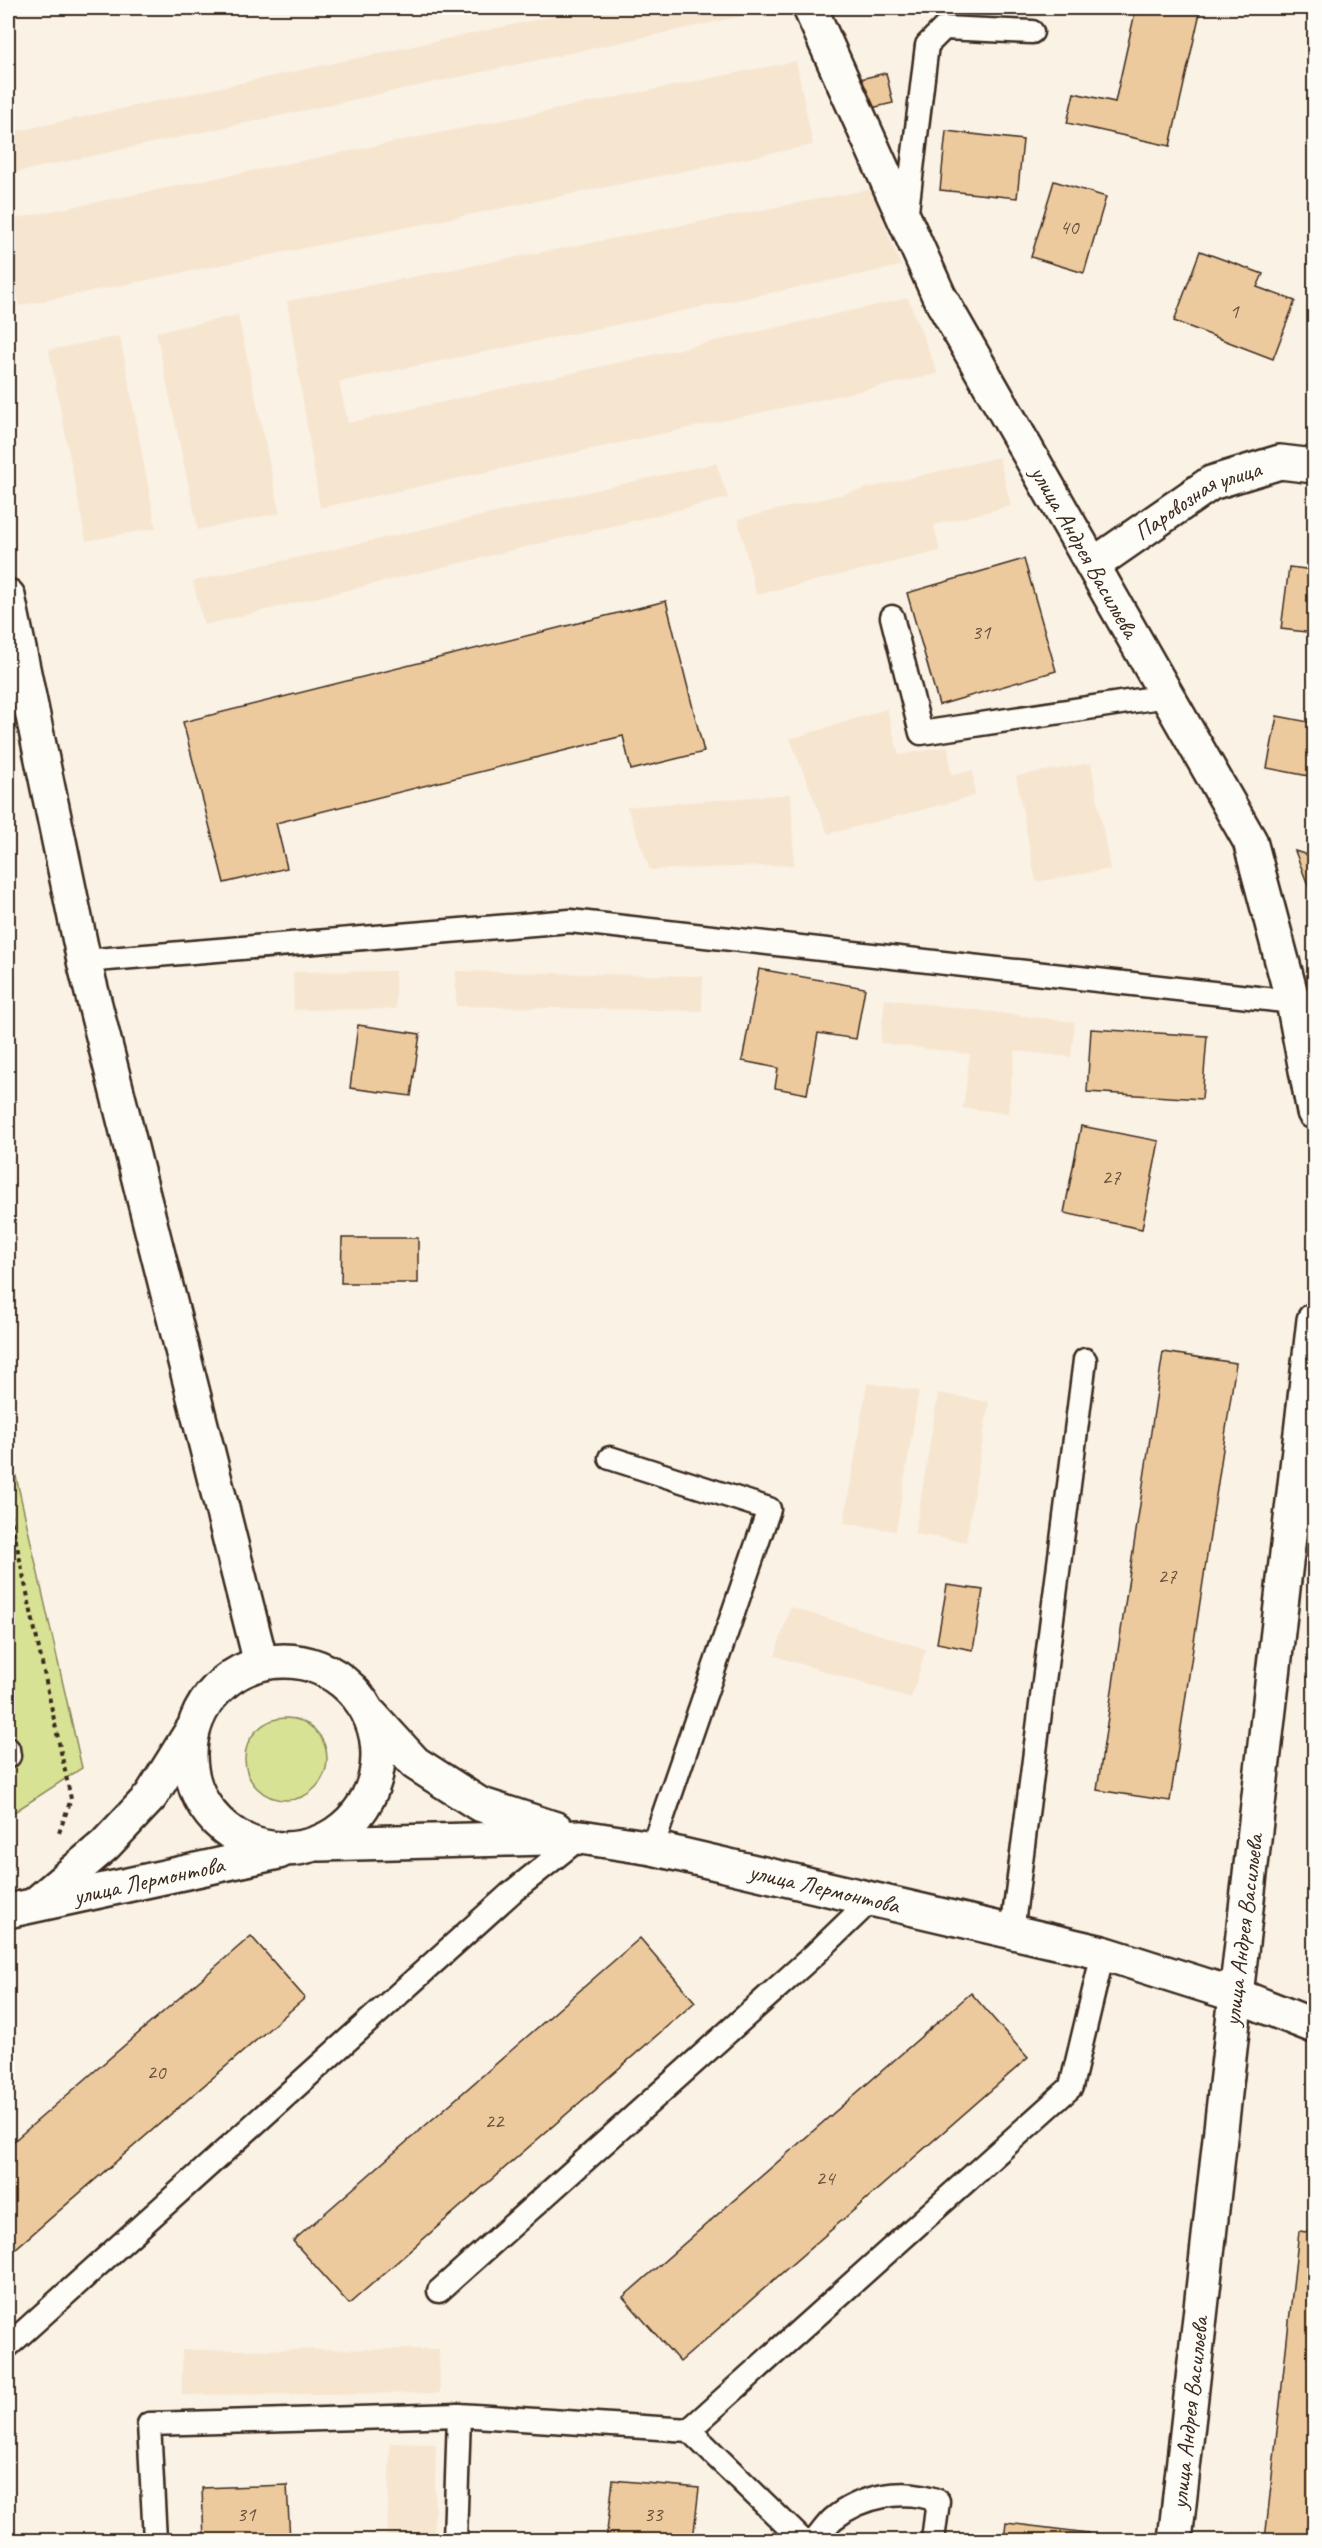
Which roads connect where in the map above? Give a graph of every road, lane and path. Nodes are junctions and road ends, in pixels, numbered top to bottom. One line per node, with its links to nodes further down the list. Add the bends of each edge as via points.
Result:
1 (810, 8): 3 (street, улица Андрея Васильева)
2 (1032, 32): 3 (lane, via 944,28 927,45)
3 (905, 221): 5 (street, улица Андрея Васильева, via 939,296)
4 (1314, 466): 5 (street, Паровозная улица, via 1280,462 1211,483)
5 (1093, 566): 8 (street, улица Андрея Васильева)
6 (8, 596): 9 (street)
7 (892, 616): 8 (lane, via 921,733)
8 (1167, 696): 10 (street, улица Андрея Васильева, via 1250,840)
9 (84, 961): 10 (lane, via 570,921); 16 (street)
10 (1293, 1002): 11 (street, улица Андрея Васильева)
11 (1314, 1112)
12 (1314, 1320): 27 (street, улица Андрея Васильева)
13 (1085, 1360): 25 (lane)
14 (610, 1458): 22 (lane, via 770,1509)
15 (8, 1504): 20 (path, via 71,1799)
16 (261, 1663): 17 (street, via 294,1660 326,1669 353,1689); 18 (street, via 231,1676 208,1698)
17 (371, 1715): 19 (street, via 415,1763 479,1804); 21 (street, via 379,1746 377,1776 366,1804 346,1827)
18 (193, 1728): 21 (street, via 189,1757 195,1788 210,1814 232,1835 261,1848); 24 (street, via 152,1796 105,1845)
19 (581, 1837): 21 (street, улица Лермонтова); 22 (street, улица Лермонтова); 30 (lane, via 512,1892)
20 (56, 1841)
21 (305, 1847): 24 (street, улица Лермонтова)
22 (652, 1848): 23 (street, улица Лермонтова)
23 (872, 1899): 25 (street, улица Лермонтова); 29 (lane)
24 (21, 1908)
25 (1012, 1932): 26 (street, улица Лермонтова)
26 (1103, 1953): 27 (street, улица Лермонтова); 32 (lane, via 1071,2087)
27 (1236, 1995): 28 (street, улица Лермонтова); 38 (street, улица Андрея Васильева)
28 (1314, 2026)
29 (439, 2291)
30 (8, 2346)
31 (459, 2415): 32 (lane); 33 (lane, via 149,2424); 34 (lane)
32 (689, 2430): 35 (lane)
33 (155, 2541)
34 (455, 2541)
35 (802, 2541)
36 (815, 2541): 37 (lane, via 832,2520 861,2502 894,2494 927,2496 938,2501)
37 (933, 2541)
38 (1175, 2541)

